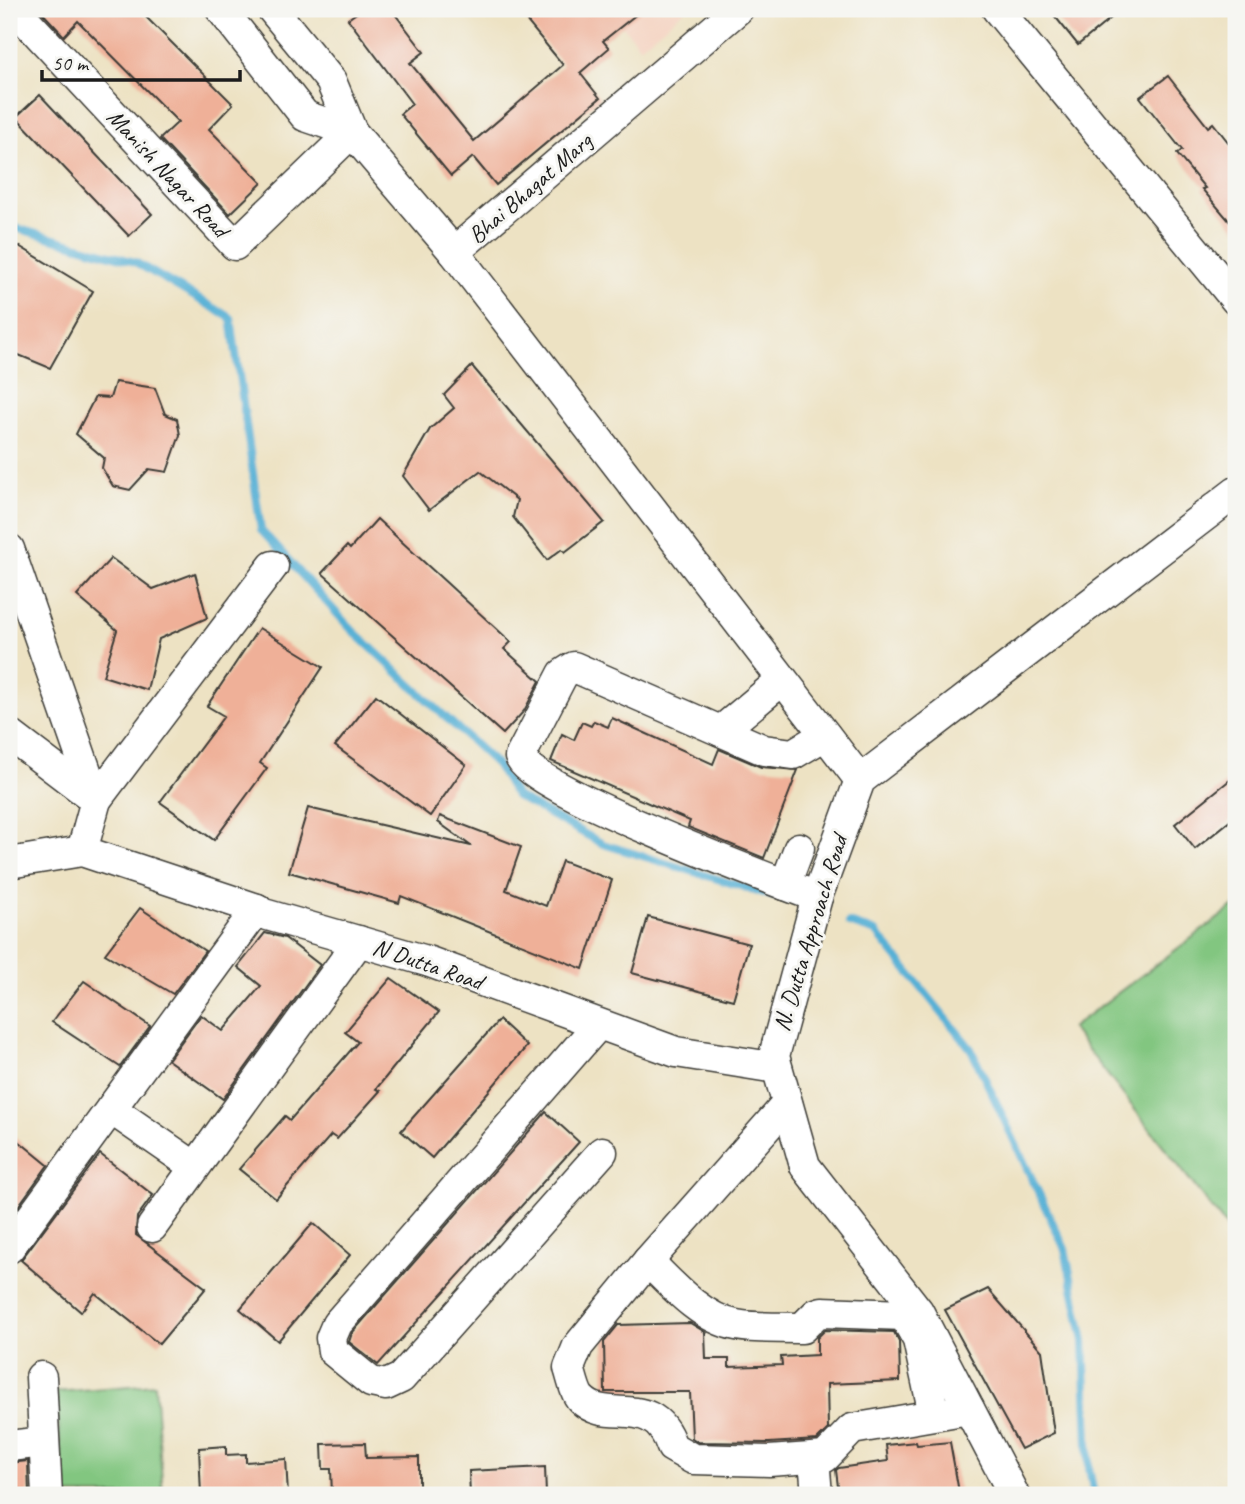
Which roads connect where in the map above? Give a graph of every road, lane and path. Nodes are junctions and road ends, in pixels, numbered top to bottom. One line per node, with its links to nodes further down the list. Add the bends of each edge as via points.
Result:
1 (15, 9): 6 (street, Manish Nagar Road, via 235,245)
2 (222, 9): 6 (street, via 305,116)
3 (272, 9): 6 (street, via 331,81)
4 (738, 9): 7 (street, Bhai Bhagat Marg)
5 (997, 9): 8 (street)
6 (352, 132): 7 (street, Bhai Bhagat Marg)
7 (454, 252): 12 (street)
8 (1236, 300)
9 (1236, 492): 16 (street)
10 (9, 549): 17 (street)
11 (273, 566): 17 (street)
12 (782, 680): 13 (street); 15 (street)
13 (721, 731): 15 (street, via 764,750 793,754); 21 (street, via 574,667 563,674 520,757 529,771 573,797)
14 (9, 734): 17 (street)
15 (825, 735): 16 (street)
16 (860, 780): 22 (street, N. Dutta Approach Road)
17 (96, 800): 19 (street)
18 (799, 848): 21 (street)
19 (82, 851): 20 (street); 23 (street, N Dutta Road)
20 (9, 863)
21 (785, 885): 22 (street)
22 (817, 897): 26 (street, N. Dutta Approach Road, via 774,1056)
23 (257, 909): 24 (street, N Dutta Road); 28 (street)
24 (359, 941): 25 (street, N Dutta Road, via 427,961); 30 (street)
25 (598, 1025): 26 (street, N Dutta Road, via 677,1052); 29 (street, via 337,1324 331,1338 333,1351 371,1382 386,1385 401,1378)
26 (777, 1068): 27 (street, N. Dutta Approach Road)
27 (787, 1104): 33 (street); 34 (street, N. Dutta Approach Road, via 805,1166)
28 (111, 1108): 30 (street); 32 (street)
29 (602, 1152)
30 (195, 1167): 31 (street)
31 (152, 1227)
32 (9, 1248)
33 (648, 1261): 34 (street, via 679,1292 734,1325 802,1328 822,1312); 40 (street, via 578,1346 569,1368 580,1399 594,1407 652,1417 666,1428 672,1447 693,1459)
34 (911, 1313): 36 (street, N. Dutta Approach Road); 37 (street)
35 (41, 1377): 38 (street)
36 (969, 1409): 37 (street); 43 (street, N. Dutta Approach Road)
37 (934, 1415): 40 (street, via 852,1429 825,1457)
38 (44, 1442): 39 (street); 41 (street)
39 (9, 1446)
40 (814, 1458): 42 (street)
41 (47, 1495)
42 (817, 1495)
43 (1014, 1495)

